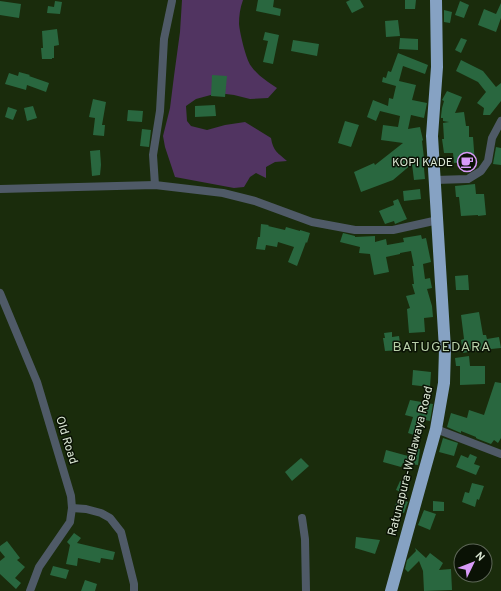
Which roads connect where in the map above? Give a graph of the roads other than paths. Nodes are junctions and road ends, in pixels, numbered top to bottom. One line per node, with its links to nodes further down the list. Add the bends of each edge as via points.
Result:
1 (436, 0): 4 (highway, Ratunapura-Wellawaya Road, via 437,67 432,136)
2 (172, 1): 5 (street, via 164,40 160,111 153,155)
3 (501, 121): 4 (street, via 492,138 488,161 481,171 468,179)
4 (435, 180): 7 (highway, Ratunapura-Wellawaya Road)
5 (155, 185): 6 (street); 7 (street, via 223,193 254,200 312,222 354,230 393,230)
6 (0, 189)
7 (438, 220): 9 (highway, Ratunapura-Wellawaya Road, via 445,349 444,383)
8 (0, 293): 11 (street, Old Road, via 37,382 71,496)
9 (436, 428): 10 (street); 16 (highway, Ratunapura-Wellawaya Road)
10 (501, 454)
11 (72, 508): 13 (street, Old Road, via 70,522 39,567); 14 (street, via 86,509 110,518 120,532)
12 (302, 518): 15 (street)
13 (30, 591)
14 (134, 591)
15 (306, 591)
16 (391, 591)

